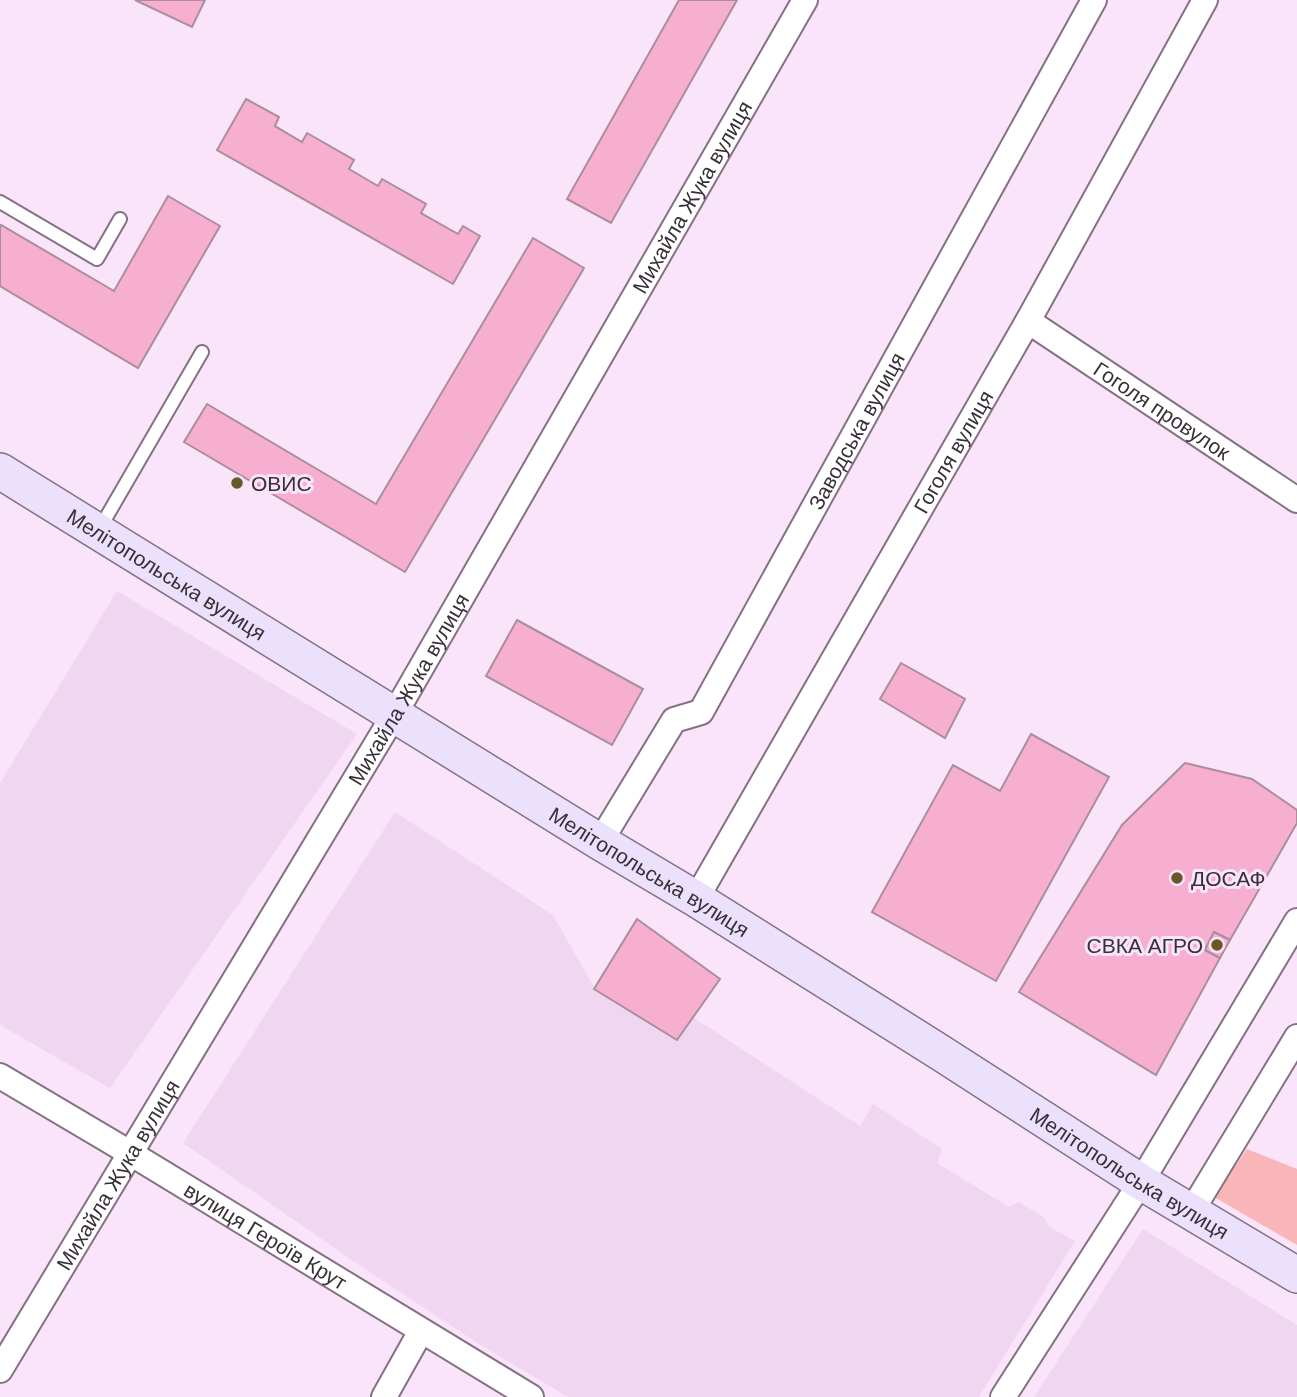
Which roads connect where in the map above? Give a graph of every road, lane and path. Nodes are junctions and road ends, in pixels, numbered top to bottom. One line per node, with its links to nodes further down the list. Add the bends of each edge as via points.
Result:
1 (805, 0): 11 (street, Михайла Жука вулиця)
2 (1094, 0): 12 (street, Заводська вулиця, via 701,712 674,720)
3 (1205, 0): 6 (street, Гоголя вулиця)
4 (0, 202): 5 (lane, via 97,259)
5 (121, 219)
6 (1028, 321): 9 (street, Гоголя провулок); 13 (street, Гоголя вулиця)
7 (202, 352): 10 (lane)
8 (0, 471): 10 (main road, Мелітопольська вулиця)
9 (1297, 500)
10 (98, 532): 11 (main road, Мелітопольська вулиця)
11 (394, 715): 12 (main road, Мелітопольська вулиця); 17 (street, Михайла Жука вулиця)
12 (600, 842): 13 (main road, Мелітопольська вулиця)
13 (696, 899): 18 (main road, Мелітопольська вулиця)
14 (1297, 921): 18 (street)
15 (1297, 1037): 19 (street)
16 (0, 1076): 17 (street, вулиця Героїв Крут)
17 (130, 1153): 21 (street, вулиця Героїв Крут); 22 (street, Михайла Жука вулиця)
18 (1140, 1182): 19 (main road, Мелітопольська вулиця); 25 (street)
19 (1191, 1212): 20 (main road, Мелітопольська вулиця)
20 (1297, 1275)
21 (421, 1331): 23 (street); 24 (street, вулиця Героїв Крут)
22 (0, 1370)
23 (384, 1397)
24 (531, 1397)
25 (1003, 1397)

